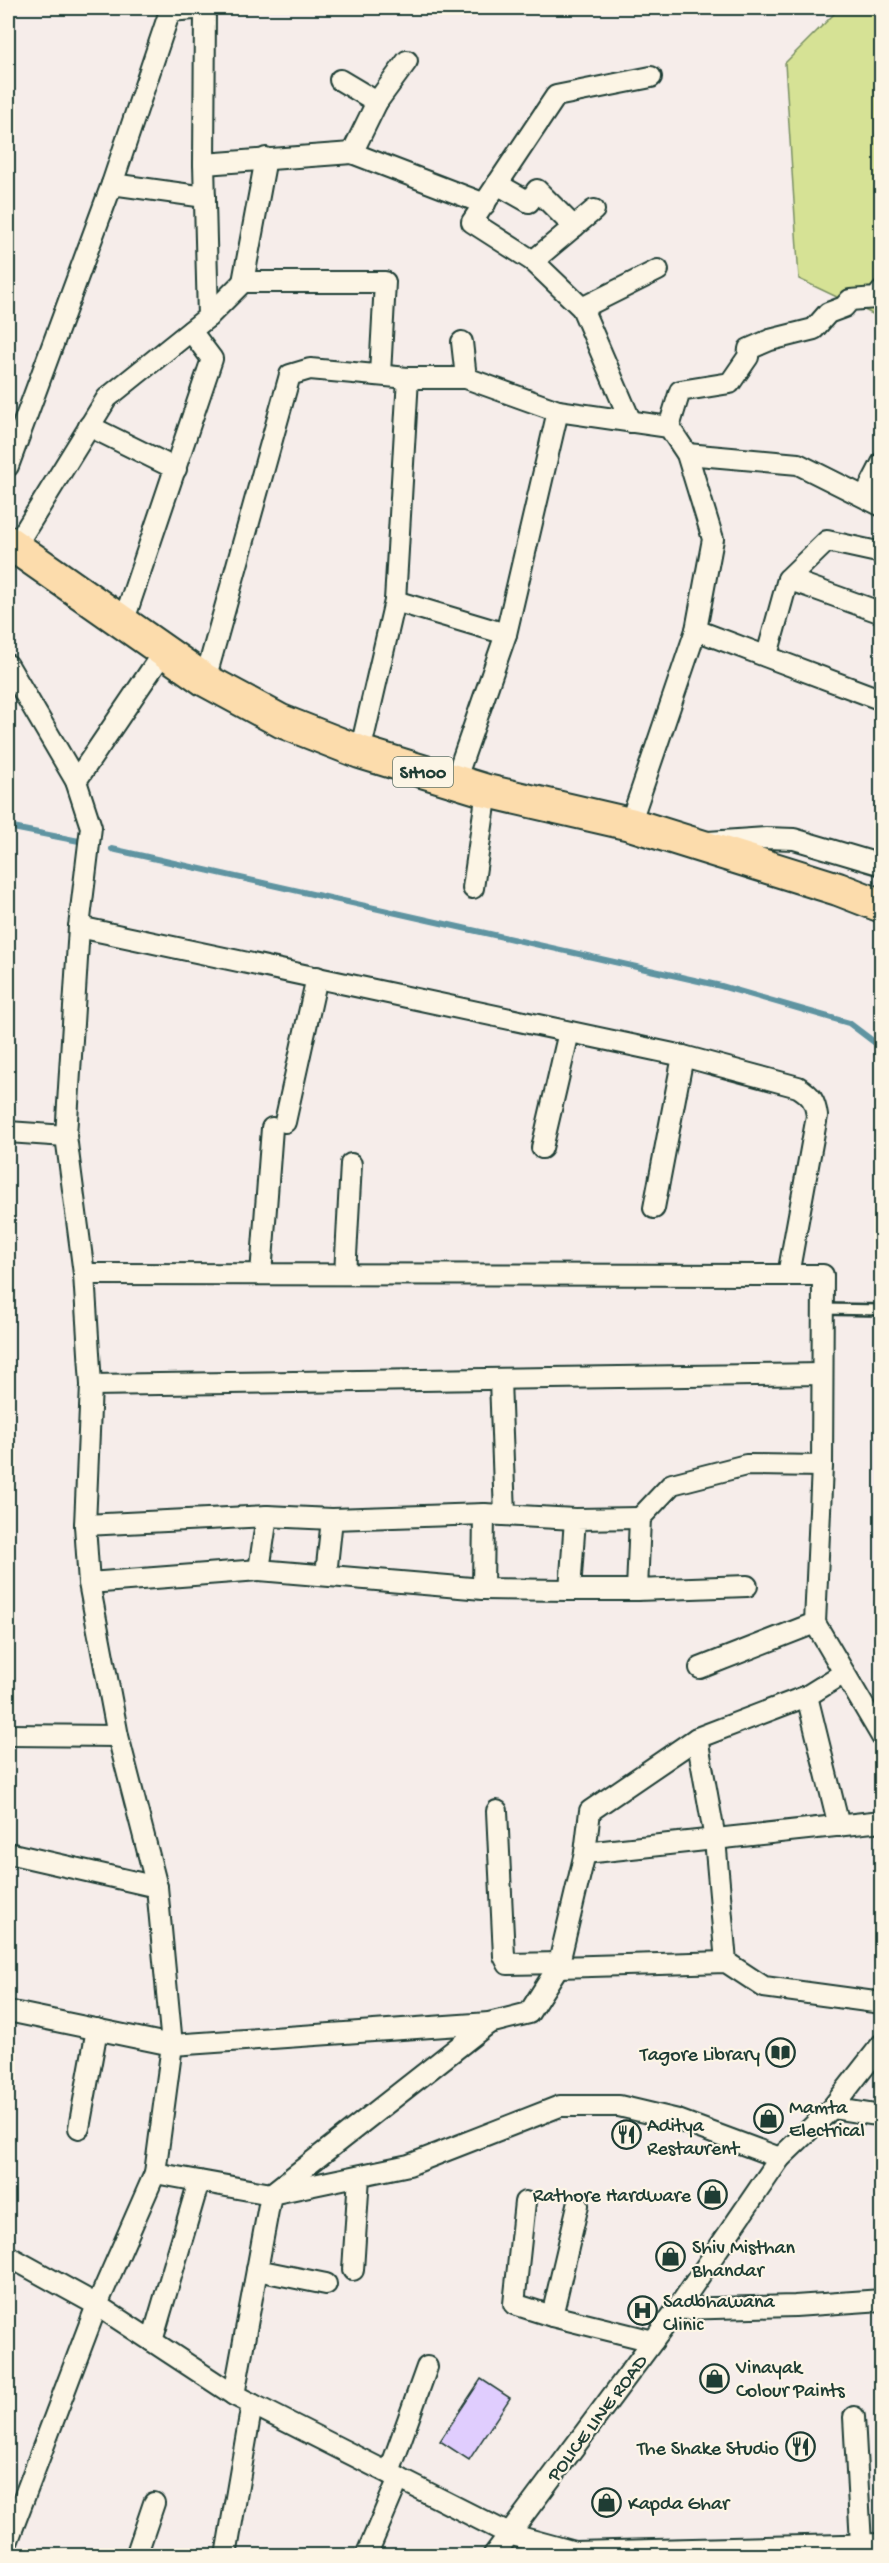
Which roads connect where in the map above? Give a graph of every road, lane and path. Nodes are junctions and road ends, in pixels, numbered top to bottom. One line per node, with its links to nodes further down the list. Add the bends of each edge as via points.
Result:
1 (206, 8): 2 (street); 9 (street)
2 (169, 9): 10 (street)
3 (407, 61): 6 (street)
4 (651, 77): 11 (street, via 556,96)
5 (340, 80): 6 (street)
6 (377, 102): 7 (street)
7 (352, 153): 8 (street); 13 (street)
8 (266, 158): 9 (street); 18 (street)
9 (204, 164): 12 (street)
10 (112, 184): 12 (street); 33 (street)
11 (497, 184): 13 (street); 15 (street, via 529,202 537,190)
12 (205, 197): 21 (street)
13 (485, 204): 16 (street, via 472,222)
14 (594, 210): 15 (street)
15 (574, 227): 16 (street)
16 (533, 261): 20 (street)
17 (658, 270): 20 (street)
18 (243, 282): 21 (street); 24 (street, via 386,282)
19 (882, 291): 30 (street, via 876,298 850,300 828,313 814,329 749,349 748,357 730,383 680,391)
20 (582, 308): 28 (street)
21 (208, 317): 22 (street)
22 (191, 330): 29 (street, via 107,398); 34 (street, via 212,359)
23 (462, 342): 26 (street)
24 (380, 374): 25 (street); 47 (street, via 310,369 290,375)
25 (408, 378): 26 (street); 39 (street)
26 (466, 378): 27 (street)
27 (558, 411): 28 (street); 43 (street)
28 (631, 422): 30 (street)
29 (89, 426): 34 (street); 36 (street)
30 (669, 427): 31 (street)
31 (687, 454): 35 (street, via 798,464); 42 (street, via 713,539)
32 (882, 464): 35 (street)
33 (8, 466)
34 (176, 469): 41 (street)
35 (873, 501)
36 (11, 544): 41 (main road, SH100)
37 (882, 553): 38 (street, via 827,542)
38 (788, 579): 40 (street); 45 (street)
39 (395, 601): 43 (street); 49 (street)
40 (882, 613)
41 (123, 623): 44 (main road, SH100)
42 (696, 630): 45 (street); 53 (street)
43 (506, 634): 51 (street)
44 (164, 651): 47 (main road, SH100); 50 (street)
45 (767, 655): 48 (street)
46 (8, 665): 50 (street)
47 (205, 680): 49 (main road, SH100, via 281,721)
48 (882, 700)
49 (360, 753): 51 (main road, SH100)
50 (76, 781): 58 (street, via 90,827)
51 (455, 781): 52 (main road, SH100)
52 (487, 791): 53 (main road, SH100); 56 (street)
53 (630, 824): 54 (main road, SH100)
54 (693, 843): 55 (street, via 794,839); 57 (main road, SH100)
55 (882, 865)
56 (472, 888)
57 (882, 906)
58 (79, 927): 59 (street); 63 (street)
59 (316, 977): 60 (street); 68 (street, via 278,1125)
60 (570, 1032): 61 (street); 64 (street)
61 (683, 1056): 66 (street); 70 (street, via 798,1087 816,1104)
62 (8, 1132): 63 (street)
63 (66, 1136): 67 (street)
64 (542, 1148)
65 (351, 1164): 69 (street)
66 (654, 1208)
67 (84, 1274): 68 (street); 75 (street)
68 (261, 1274): 69 (street)
69 (345, 1274): 70 (street)
70 (788, 1275): 71 (street, via 823,1275)
71 (822, 1309): 72 (lane); 73 (street)
72 (882, 1310)
73 (822, 1374): 74 (street); 76 (street)
74 (500, 1380): 75 (street); 78 (street)
75 (91, 1385): 83 (street)
76 (822, 1466): 80 (street, via 746,1465 672,1484); 91 (street)
77 (484, 1514): 78 (street); 81 (street); 88 (street)
78 (505, 1515): 82 (street)
79 (267, 1516): 81 (street); 83 (street); 84 (street)
80 (640, 1518): 82 (street); 90 (street)
81 (332, 1519): 85 (street)
82 (575, 1519): 89 (street)
83 (85, 1524): 86 (street)
84 (259, 1570): 85 (street); 86 (street)
85 (326, 1575): 88 (street)
86 (89, 1583): 96 (street)
87 (747, 1586): 90 (street)
88 (483, 1589): 89 (street)
89 (570, 1590): 90 (street)
90 (637, 1590)
91 (815, 1623): 92 (street); 93 (street)
92 (700, 1668)
93 (844, 1673): 94 (street); 97 (street)
94 (807, 1696): 98 (street); 101 (street)
95 (8, 1735): 96 (street)
96 (118, 1736): 105 (street)
97 (882, 1737)
98 (697, 1738): 102 (street); 104 (street, via 590,1811)
99 (498, 1811): 107 (street, via 504,1956 508,1964)
100 (882, 1821): 101 (street)
101 (839, 1826): 102 (street)
102 (715, 1839): 104 (street); 106 (street)
103 (8, 1853): 105 (street)
104 (585, 1853): 107 (street)
105 (157, 1887): 113 (street)
106 (726, 1962): 107 (street); 108 (street, via 764,1987)
107 (559, 1965): 110 (street, via 529,2013)
108 (882, 2003)
109 (8, 2011): 111 (street)
110 (489, 2023): 113 (street); 121 (street)
111 (97, 2030): 113 (street); 116 (street)
112 (882, 2044): 114 (street, POLICE LINE ROAD)
113 (172, 2045): 118 (street)
114 (832, 2108): 115 (street); 117 (street, POLICE LINE ROAD)
115 (882, 2116)
116 (79, 2128)
117 (780, 2158): 119 (street, via 678,2120 619,2106 560,2106 409,2165); 130 (street, POLICE LINE ROAD)
118 (155, 2173): 120 (street); 129 (street)
119 (359, 2176): 121 (street); 126 (street)
120 (199, 2181): 121 (street); 133 (street)
121 (271, 2194): 125 (street)
122 (525, 2202): 131 (street, via 514,2304)
123 (578, 2205): 131 (street)
124 (8, 2256): 129 (street)
125 (257, 2270): 127 (street); 135 (street)
126 (353, 2270)
127 (326, 2284)
128 (882, 2300): 130 (street)
129 (97, 2305): 133 (street); 141 (street)
130 (677, 2309): 132 (street, POLICE LINE ROAD)
131 (552, 2316): 132 (street)
132 (653, 2341): 140 (street, POLICE LINE ROAD)
133 (152, 2342): 135 (street)
134 (427, 2367): 138 (street)
135 (234, 2395): 136 (street)
136 (252, 2404): 138 (street); 146 (street)
137 (854, 2417): 142 (street)
138 (394, 2476): 140 (street); 147 (street)
139 (154, 2503): 145 (street)
140 (509, 2534): 144 (street, via 575,2552); 148 (street, POLICE LINE ROAD)
141 (8, 2540)
142 (861, 2544): 143 (street); 144 (street)
143 (882, 2544)
144 (750, 2551)
145 (135, 2556)
146 (226, 2556)
147 (366, 2556)
148 (493, 2556)

